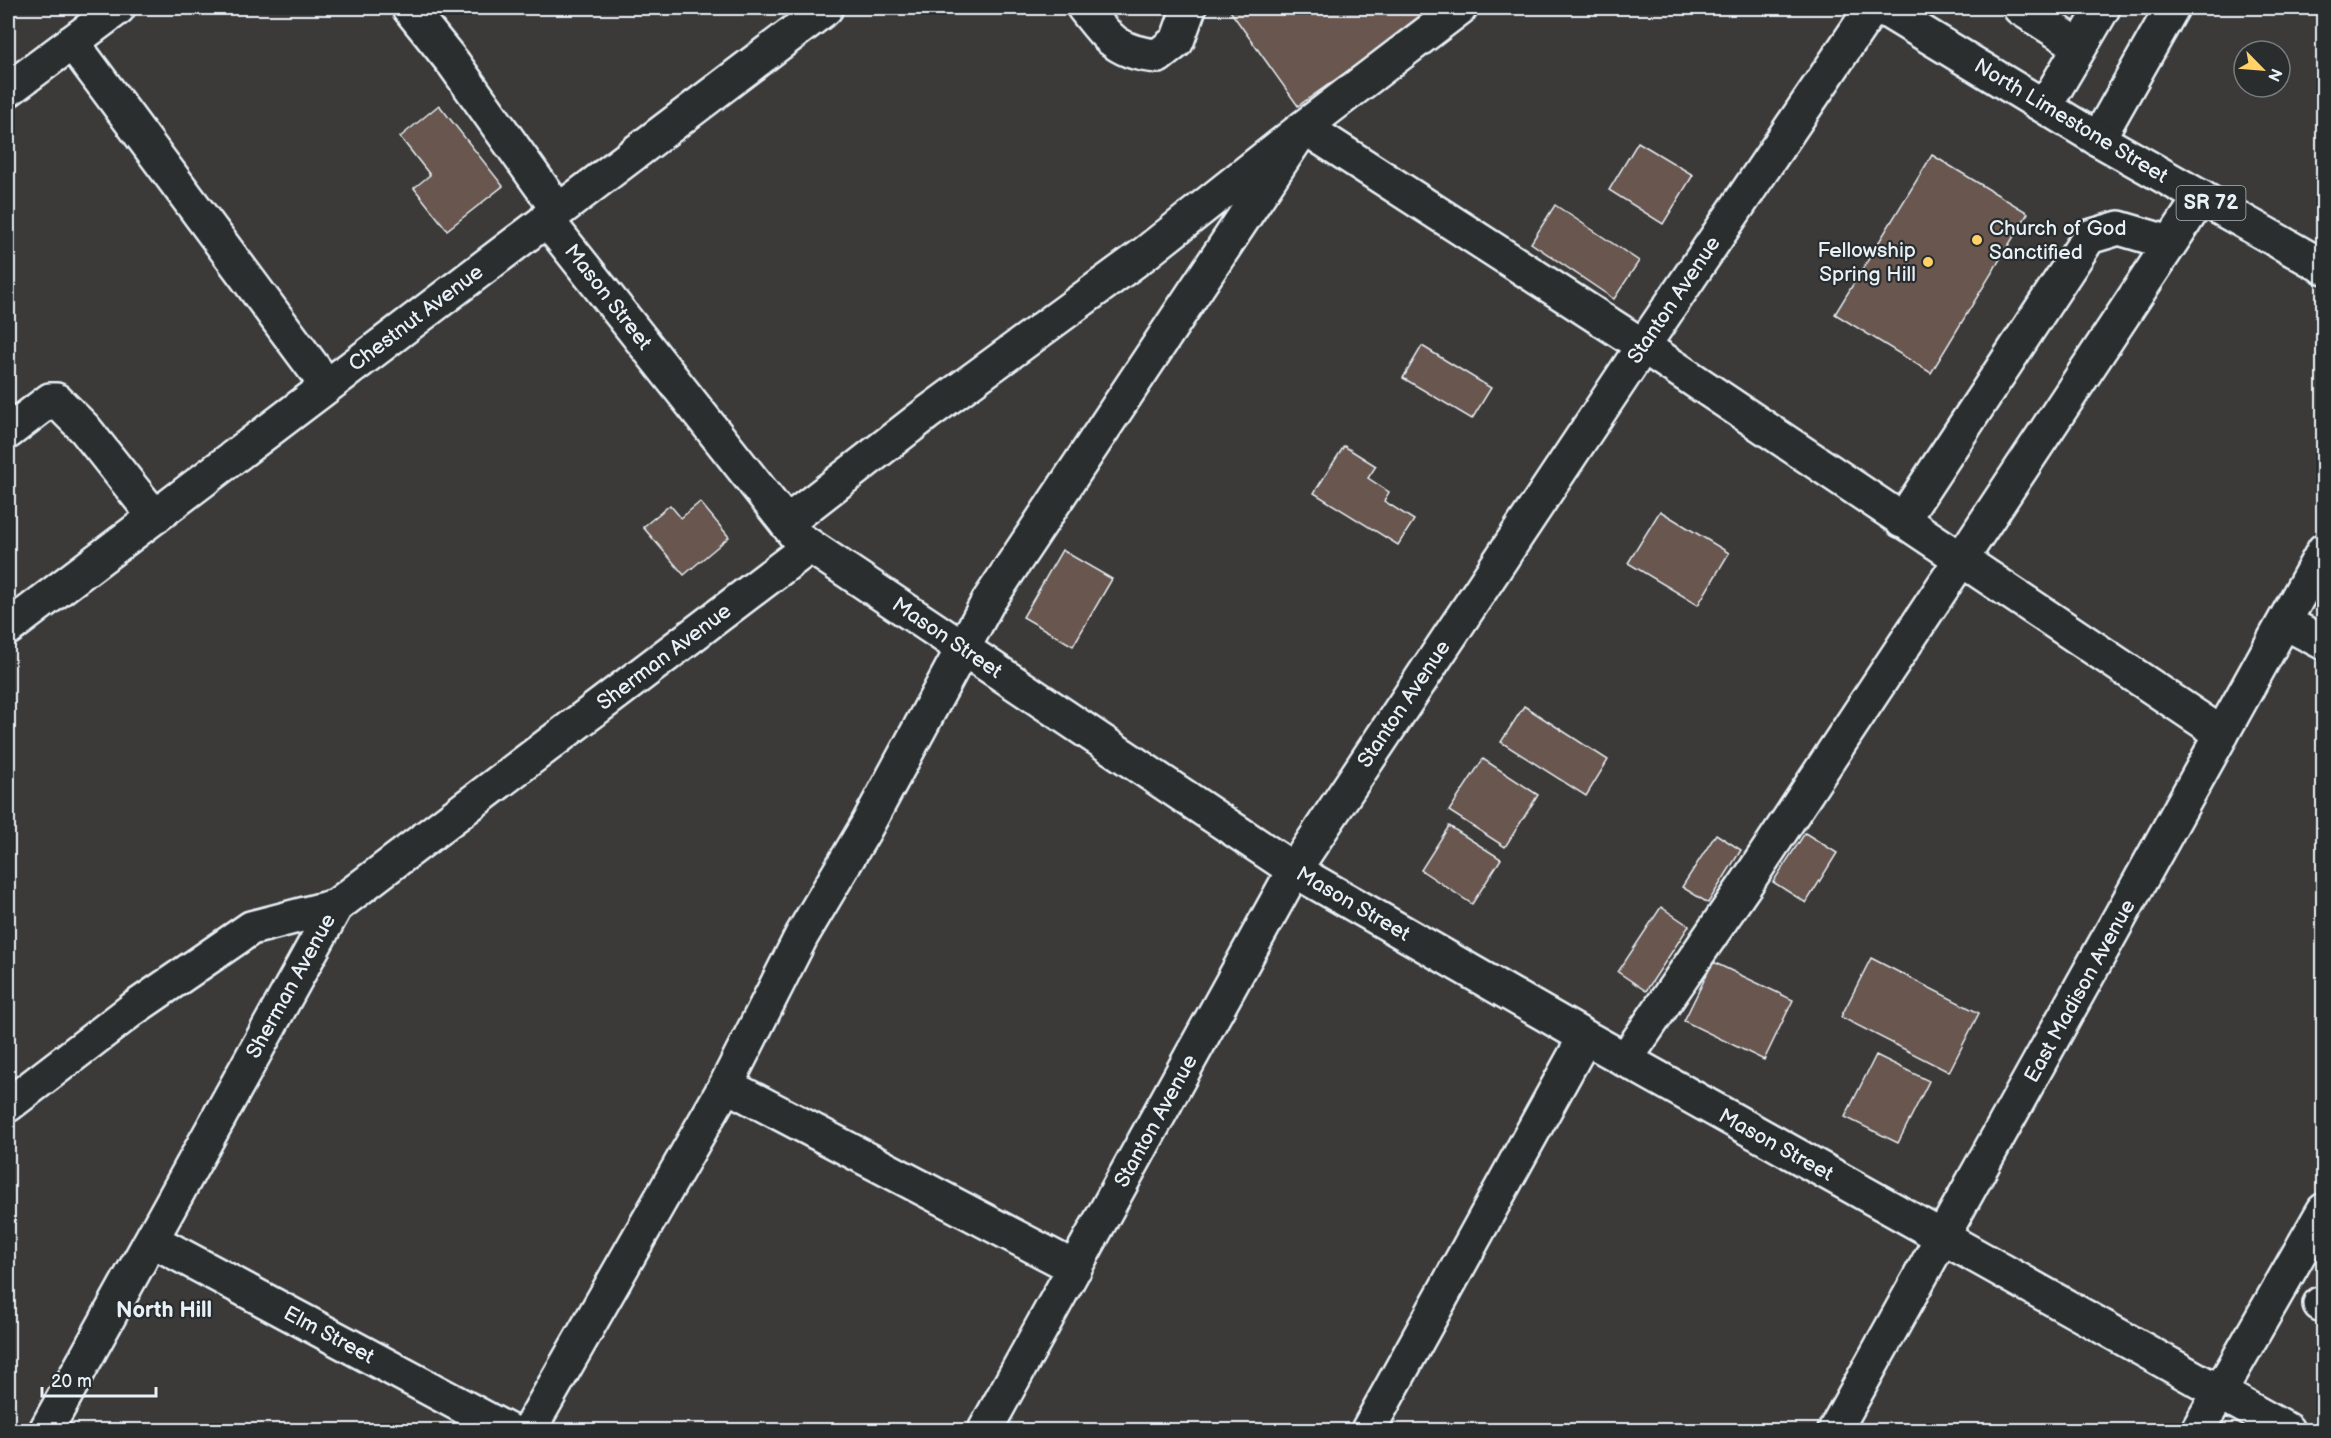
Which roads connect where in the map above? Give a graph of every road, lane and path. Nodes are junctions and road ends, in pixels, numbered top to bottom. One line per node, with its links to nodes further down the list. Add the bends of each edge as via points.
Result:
1 (118, 8): 13 (street)
2 (409, 8): 20 (street, Mason Street, via 454,64)
3 (1084, 8): 4 (street, via 1110,40 1138,55 1158,56 1178,40)
4 (1189, 8)
5 (1460, 8): 17 (street)
6 (1872, 8): 23 (street, Stanton Avenue)
7 (1882, 8): 12 (street, North Limestone Street / SR 72)
8 (2020, 8): 14 (street)
9 (2103, 8): 14 (street)
10 (2172, 8): 18 (street)
11 (817, 10): 20 (street, Chestnut Avenue)
12 (1916, 16): 16 (street, North Limestone Street / SR 72)
13 (72, 42): 15 (street); 24 (street)
14 (2080, 46): 16 (street)
15 (8, 90)
16 (2045, 106): 18 (street, North Limestone Street / SR 72)
17 (1304, 127): 23 (street); 28 (street, via 1143,255 926,414); 35 (street, via 988,602)
18 (2098, 139): 19 (street, North Limestone Street / SR 72)
19 (2201, 197): 21 (street); 22 (street, North Limestone Street / SR 72)
20 (552, 215): 24 (street, Chestnut Avenue); 28 (street, Mason Street)
21 (2170, 243): 27 (street, via 2119,228 2089,237); 31 (street)
22 (2324, 267)
23 (1642, 346): 27 (street); 37 (street, Stanton Avenue)
24 (327, 386): 26 (street, Chestnut Avenue)
25 (8, 432): 26 (street, via 50,400 56,400 85,429)
26 (155, 516): 33 (street, Chestnut Avenue)
27 (1902, 521): 31 (street)
28 (786, 523): 29 (street, Mason Street)
29 (810, 546): 35 (street, Mason Street); 38 (street, Sherman Avenue)
30 (2324, 550): 32 (street, East Madison Avenue)
31 (1960, 560): 36 (street); 40 (street)
32 (2284, 622): 34 (street); 36 (street, East Madison Avenue)
33 (8, 628)
34 (2324, 643)
35 (962, 649): 37 (street, Mason Street); 41 (street, via 865,829 802,935)
36 (2222, 734): 44 (street, East Madison Avenue)
37 (1294, 870): 39 (street, Mason Street); 46 (street, Stanton Avenue)
38 (336, 906): 42 (street, via 251,928 133,1010); 45 (street, Sherman Avenue)
39 (1585, 1037): 40 (street, Mason Street); 52 (street)
40 (1625, 1060): 44 (street, Mason Street)
41 (726, 1084): 46 (street); 50 (street)
42 (8, 1105)
43 (2324, 1210): 47 (street)
44 (1943, 1238): 47 (street, Mason Street); 53 (street, East Madison Avenue)
45 (152, 1240): 48 (street, Sherman Avenue); 49 (street, Elm Street)
46 (1075, 1268): 51 (street, Stanton Avenue)
47 (2219, 1394): 54 (street); 55 (street, Mason Street)
48 (46, 1431)
49 (507, 1431)
50 (529, 1431)
51 (985, 1431)
52 (1368, 1431)
53 (1835, 1431)
54 (2198, 1431)
55 (2287, 1431)

